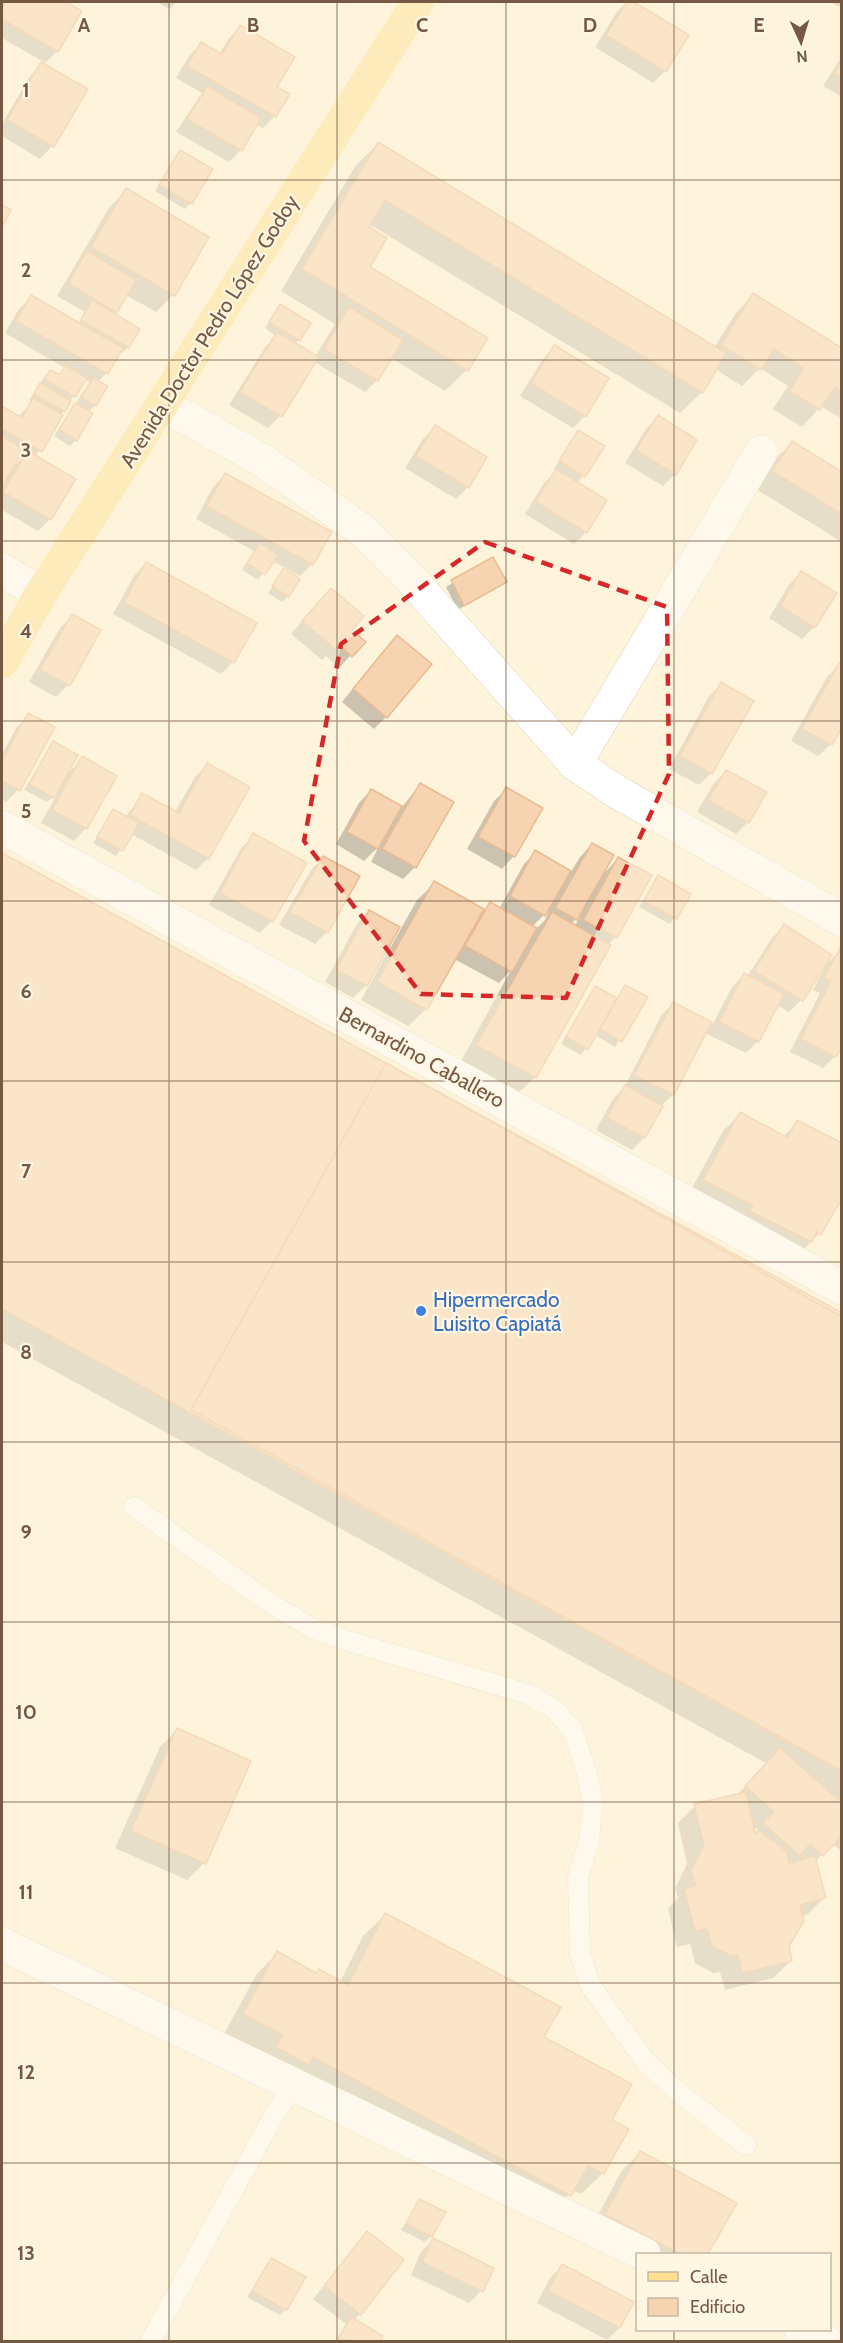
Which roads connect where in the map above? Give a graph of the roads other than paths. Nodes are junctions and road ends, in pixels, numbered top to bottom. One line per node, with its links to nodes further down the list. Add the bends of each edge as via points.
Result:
1 (418, 2): 2 (main road, Avenida Doctor Pedro López Godoy)
2 (162, 404): 5 (main road, Avenida Doctor Pedro López Godoy); 7 (street, via 265,462 363,531 409,577)
3 (761, 452): 7 (street)
4 (2, 570): 5 (street)
5 (41, 594): 6 (main road, Avenida Doctor Pedro López Godoy)
6 (2, 662)
7 (575, 764): 9 (street)
8 (2, 826): 10 (street, Bernardino Caballero)
9 (842, 920)
10 (842, 1288)
11 (134, 1507): 14 (lane, via 310,1627 528,1694 554,1709 572,1729 593,1803 589,1841 578,1877 580,1953 590,1985 645,2061)
12 (2, 1944): 13 (street)
13 (292, 2086): 15 (street); 17 (lane)
14 (746, 2145)
15 (642, 2253)
16 (803, 2331): 18 (street)
17 (150, 2342)
18 (826, 2342)

